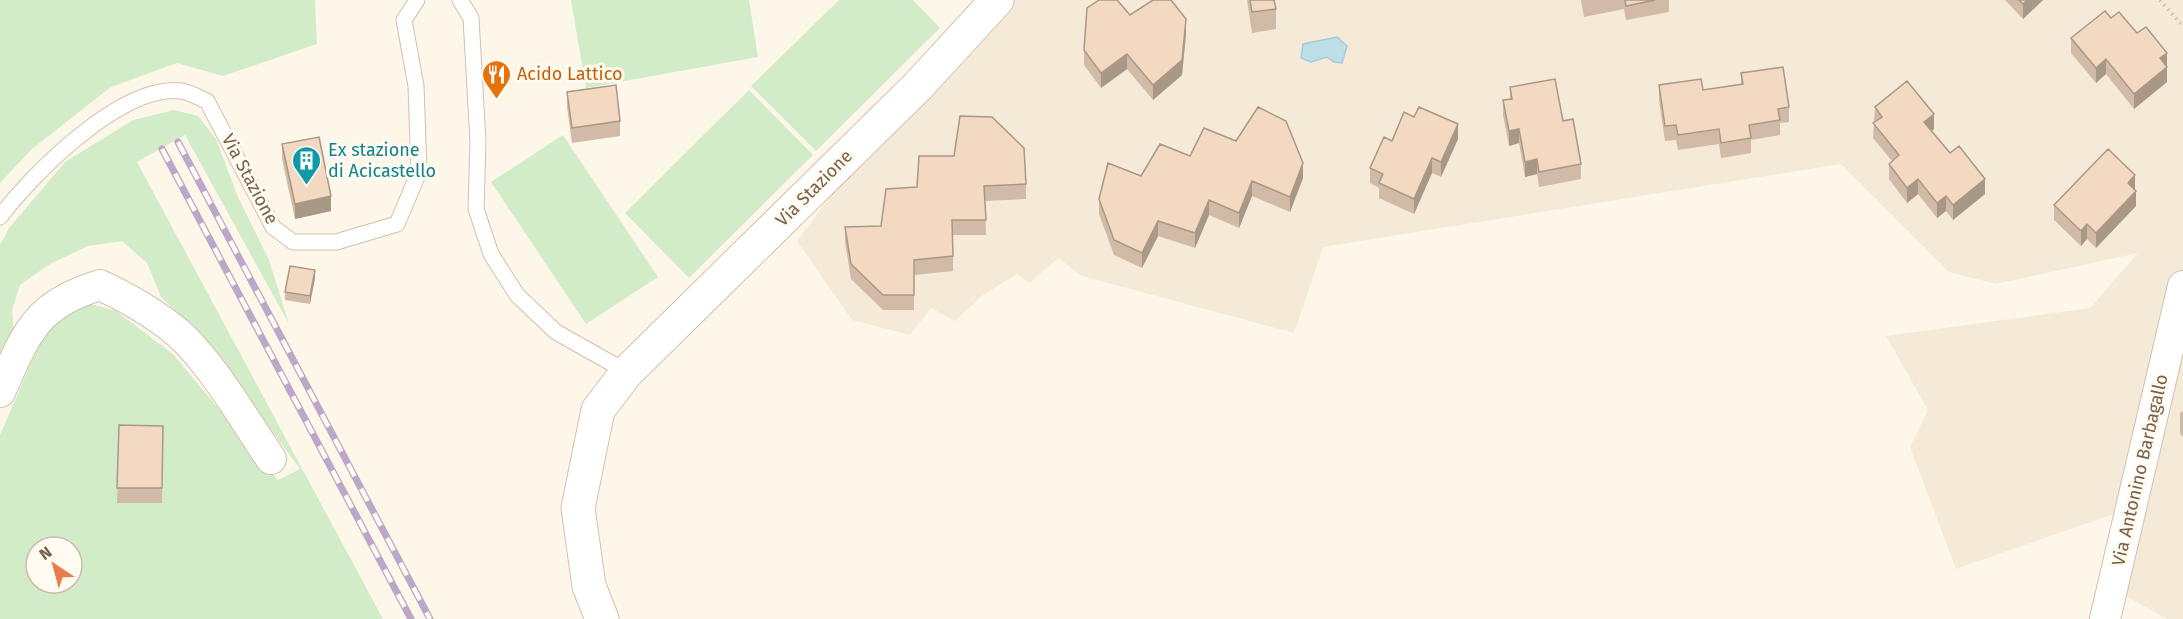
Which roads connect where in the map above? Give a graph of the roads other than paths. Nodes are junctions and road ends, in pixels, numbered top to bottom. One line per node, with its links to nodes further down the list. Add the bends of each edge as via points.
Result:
1 (417, 0): 4 (lane, Via Stazione, via 404,20 416,86 419,172 397,224 336,242 293,242 273,227 207,101 182,91 154,94 115,110 56,154)
2 (460, 0): 6 (lane, via 471,18 478,142 476,209 491,254 517,295 556,332)
3 (997, 0): 6 (main road, Via Stazione, via 918,86)
4 (0, 217)
5 (2183, 286): 10 (street, Via Antonino Barbagallo)
6 (627, 372): 9 (main road, Via Stazione, via 598,410 578,508 589,586)
7 (0, 392): 8 (street, via 24,339 49,307 100,285 137,302 179,335)
8 (272, 459)
9 (602, 619)
10 (2105, 619)

